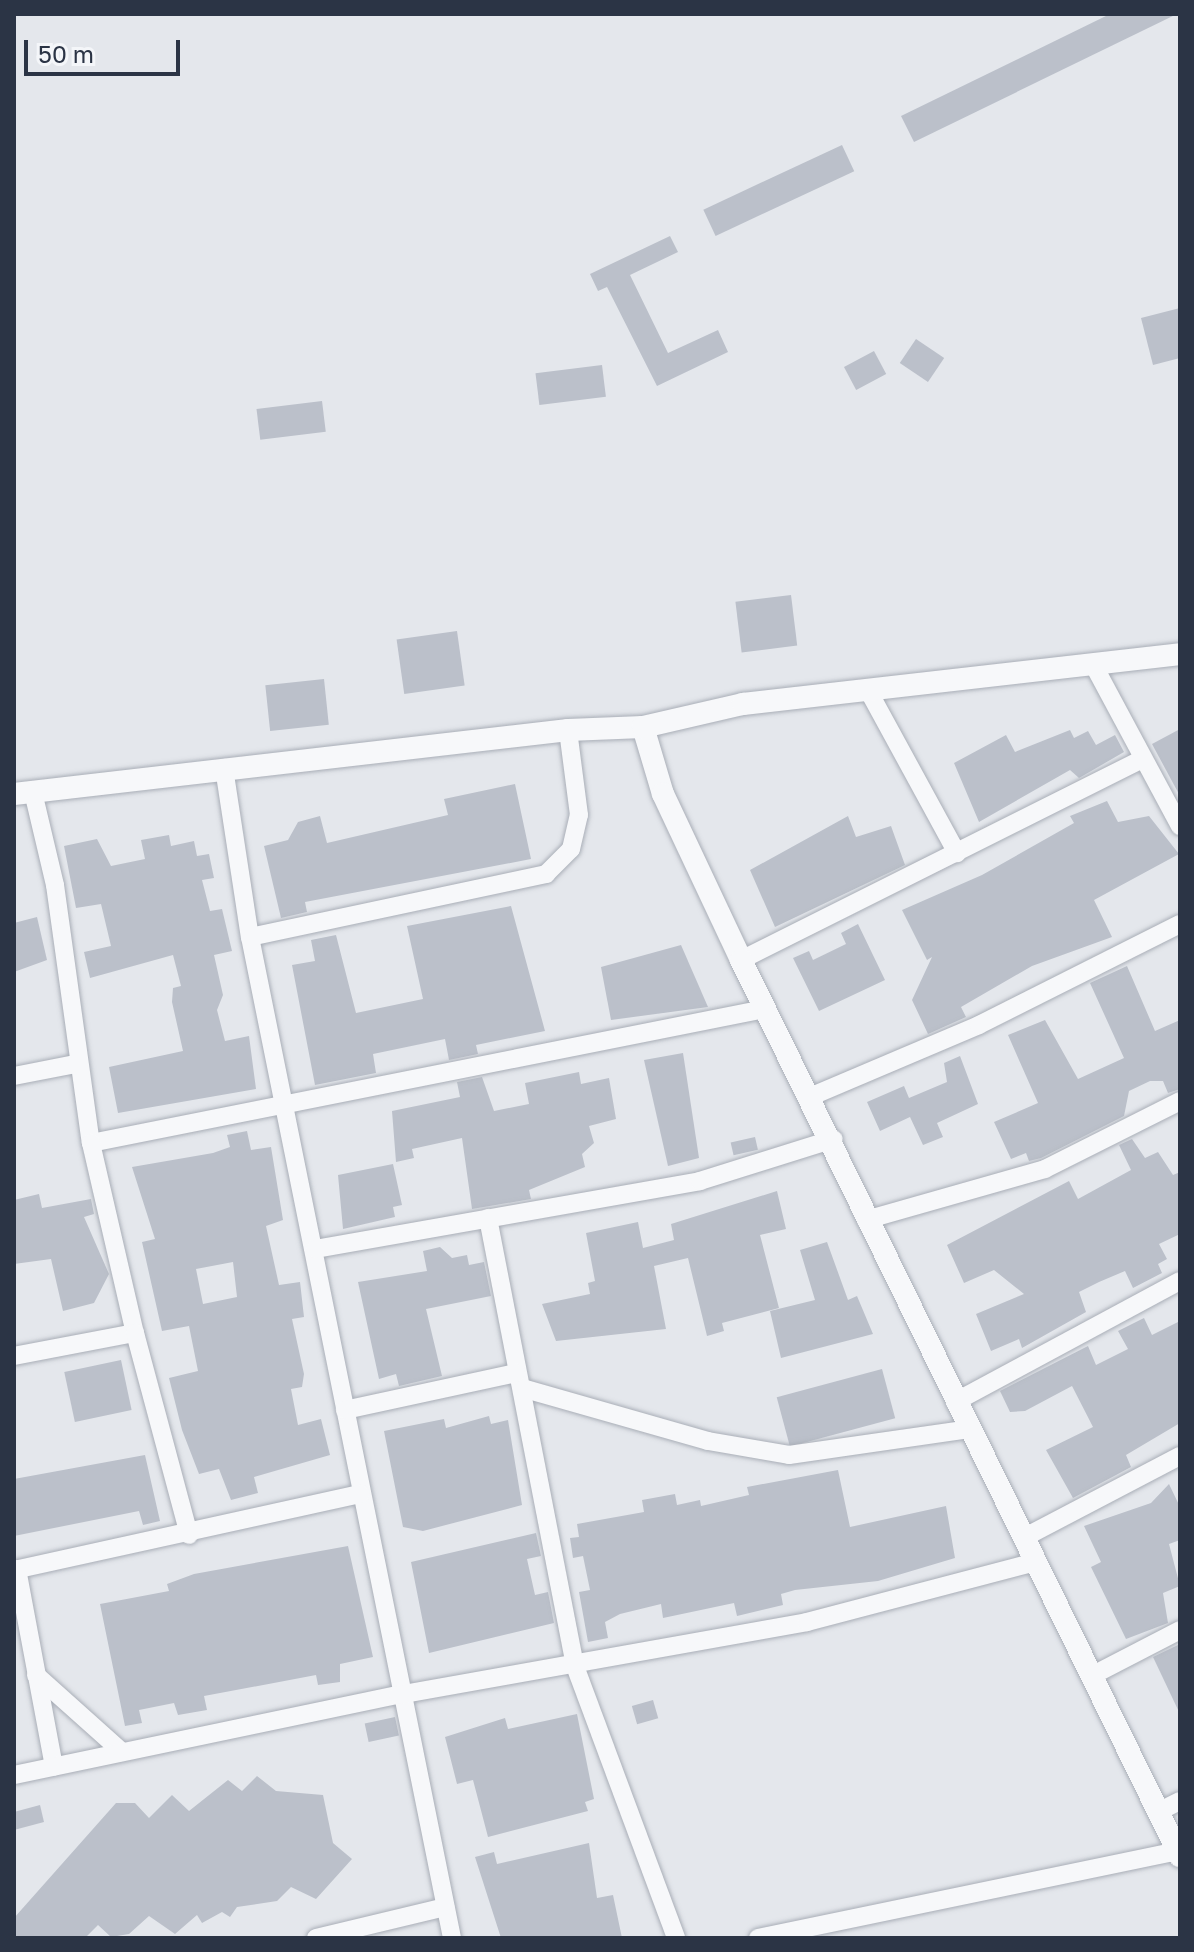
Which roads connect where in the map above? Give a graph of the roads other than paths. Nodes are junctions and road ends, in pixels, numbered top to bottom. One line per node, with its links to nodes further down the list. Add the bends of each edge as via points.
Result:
1 (1180, 654): 2 (street)
2 (1093, 664): 3 (street); 6 (street)
3 (868, 690): 4 (street, via 743,704); 10 (street)
4 (643, 727): 5 (street); 13 (street, via 658,784)
5 (568, 730): 7 (street); 12 (street, via 579,815 571,849 546,874)
6 (1143, 759): 9 (street); 10 (street)
7 (224, 768): 8 (street); 12 (street)
8 (24, 793): 15 (street, via 55,885)
9 (1180, 826)
10 (957, 853): 13 (street)
11 (1180, 924): 17 (street, via 979,1025)
12 (250, 937): 19 (street)
13 (741, 960): 14 (street)
14 (764, 1009): 17 (street); 19 (street)
15 (75, 1064): 16 (street); 21 (street)
16 (14, 1076)
17 (812, 1096): 20 (street)
18 (1180, 1101): 23 (street, via 1045,1169)
19 (287, 1110): 21 (street); 24 (street)
20 (834, 1139): 22 (street, via 700,1181); 23 (street)
21 (91, 1143): 26 (street)
22 (488, 1218): 24 (street); 28 (street)
23 (866, 1220): 29 (street)
24 (315, 1249): 30 (street)
25 (1180, 1281): 29 (street)
26 (135, 1333): 27 (street); 34 (street)
27 (14, 1356)
28 (519, 1381): 30 (street); 31 (street, via 708,1441 789,1455); 39 (street)
29 (955, 1402): 31 (street)
30 (345, 1410): 33 (street)
31 (969, 1429): 35 (street)
32 (1180, 1456): 35 (street)
33 (361, 1494): 34 (street); 42 (street)
34 (189, 1535): 37 (street)
35 (1023, 1538): 36 (street)
36 (1035, 1562): 39 (street, via 822,1619); 41 (street)
37 (15, 1570): 40 (street)
38 (1180, 1630): 41 (street)
39 (575, 1666): 42 (street); 52 (street)
40 (36, 1675): 43 (street); 44 (street)
41 (1091, 1676): 46 (street)
42 (398, 1695): 43 (street); 48 (street)
43 (122, 1752): 44 (street)
44 (54, 1767): 45 (street)
45 (14, 1775)
46 (1170, 1806): 47 (street)
47 (1179, 1853): 49 (street)
48 (445, 1907): 50 (street); 51 (street)
49 (787, 1936): 53 (street)
50 (316, 1938)
51 (452, 1938)
52 (676, 1938)
53 (758, 1938)

